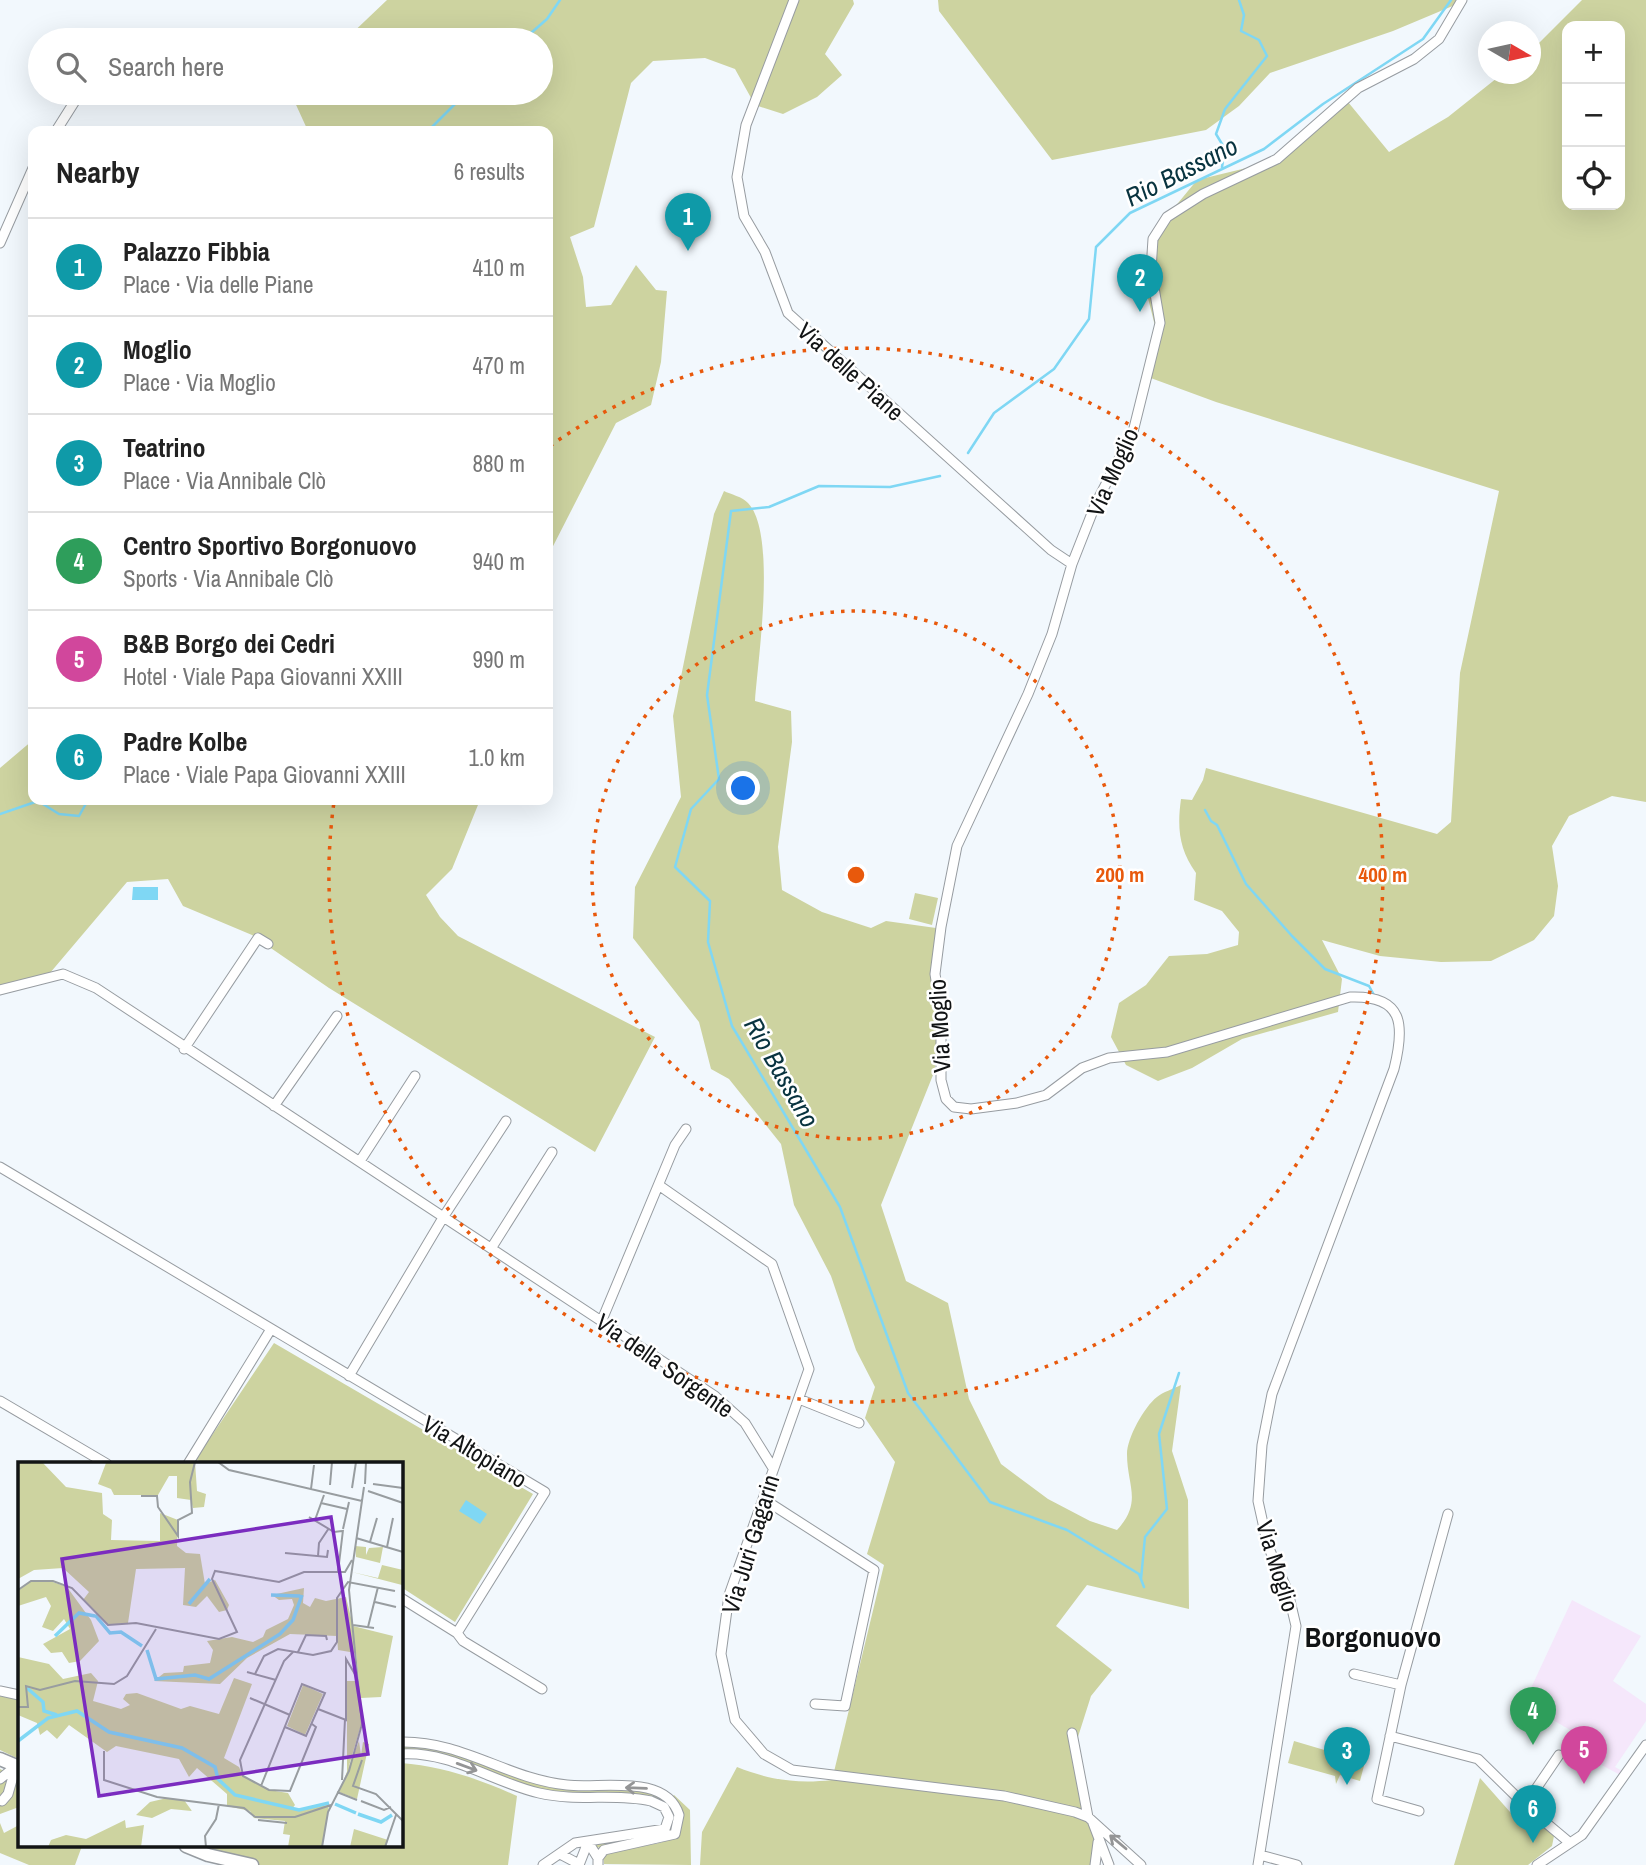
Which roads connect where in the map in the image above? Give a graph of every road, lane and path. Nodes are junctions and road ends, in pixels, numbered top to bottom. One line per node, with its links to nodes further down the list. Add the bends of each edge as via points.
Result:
1 (794, 0): 7 (street, Via delle Piane, via 746,125 737,177 744,216 765,252 788,313)
2 (1462, 0): 7 (street, Via Moglio, via 1439,39 1414,59 1359,88 1277,159 1203,194 1167,217 1153,239 1151,270 1160,323 1133,432 1096,503)
3 (72, 105): 4 (street)
4 (59, 126)
5 (28, 179): 6 (street)
6 (0, 243)
7 (1072, 564): 59 (street, Via Moglio, via 1028,694 957,846 935,974 946,1099 954,1107 971,1110 1017,1103 1046,1095 1082,1068 1109,1058 1167,1052 1350,997 1387,1003 1399,1021 1394,1069 1272,1394 1262,1445 1258,1502 1296,1626)
8 (268, 944): 11 (street, via 258,938)
9 (0, 990): 11 (street, via 63,974 96,988)
10 (337, 1016): 13 (street)
11 (184, 1049): 13 (street)
12 (415, 1076): 17 (street)
13 (274, 1106): 17 (street)
14 (506, 1121): 20 (street)
15 (686, 1129): 19 (street)
16 (552, 1153): 21 (street)
17 (360, 1161): 20 (street)
18 (0, 1167): 23 (street, Via Altopiano)
19 (660, 1185): 22 (street); 25 (street, Via Juri Gagarin, via 772,1264 808,1369)
20 (444, 1216): 21 (street); 24 (street)
21 (492, 1247): 22 (street, Via della Sorgente)
22 (602, 1320): 30 (street, Via della Sorgente, via 715,1396 745,1423)
23 (271, 1329): 24 (street, Via Altopiano); 29 (street)
24 (349, 1376): 34 (street, Via Altopiano, via 545,1492)
25 (799, 1399): 27 (street); 30 (street, Via Juri Gagarin)
26 (0, 1401): 28 (street)
27 (859, 1423)
28 (104, 1462)
29 (189, 1462)
30 (773, 1468): 31 (street, Via Juri Gagarin)
31 (765, 1500): 38 (street, via 874,1570 845,1706); 53 (street, Via Juri Gagarin, via 729,1595 721,1654 735,1720 764,1754 806,1774 1004,1797)
32 (1448, 1514): 36 (street)
33 (402, 1599): 34 (street)
34 (457, 1633): 37 (street)
35 (1354, 1674): 36 (street)
36 (1401, 1685): 40 (street)
37 (542, 1689)
38 (815, 1704)
39 (1072, 1733): 53 (street)
40 (1390, 1736): 51 (street, via 1478,1759); 52 (street, via 1377,1798)
41 (402, 1742): 60 (street, one-way to 41, via 604,1850 675,1834 680,1821 677,1808 653,1789 539,1780 449,1746)
42 (1646, 1745): 45 (street)
43 (402, 1754): 55 (street, one-way to 55, via 449,1760 518,1787 565,1798 651,1801 664,1807 669,1817 665,1829)
44 (1559, 1755): 51 (street)
45 (1642, 1758): 56 (street, via 1582,1835)
46 (0, 1759): 47 (main road)
47 (18, 1766): 48 (street); 50 (street)
48 (0, 1779)
49 (18, 1793): 50 (street)
50 (1, 1801)
51 (1525, 1805): 56 (street)
52 (1419, 1811)
53 (1090, 1819): 54 (street); 62 (street, Via Juri Gagarin, one-way to 53)
54 (1098, 1837): 65 (street); 66 (street)
55 (588, 1842): 58 (street, via 575,1843); 60 (street); 61 (street)
56 (1570, 1843): 68 (street)
57 (191, 1848): 63 (main road)
58 (560, 1854): 61 (street); 64 (street)
59 (1259, 1860): 67 (street)
60 (598, 1863)
61 (579, 1864)
62 (1140, 1864)
63 (252, 1865)
64 (543, 1865)
65 (1095, 1865)
66 (1109, 1865)
67 (1297, 1865)
68 (1537, 1865)

